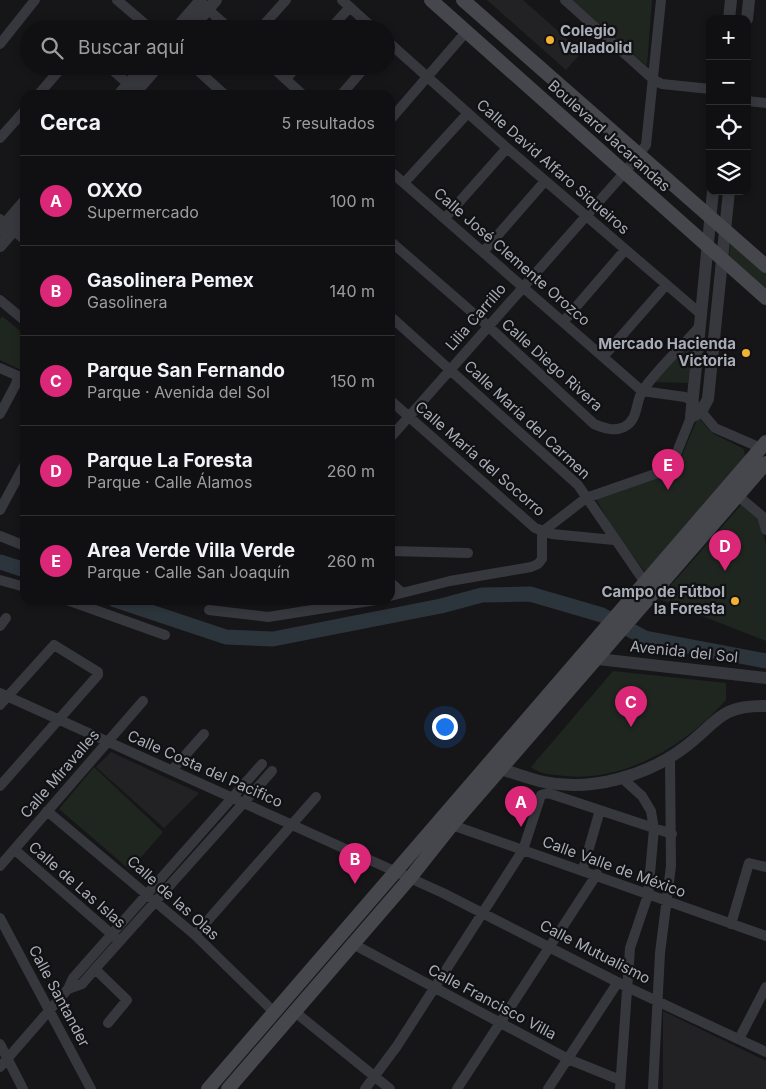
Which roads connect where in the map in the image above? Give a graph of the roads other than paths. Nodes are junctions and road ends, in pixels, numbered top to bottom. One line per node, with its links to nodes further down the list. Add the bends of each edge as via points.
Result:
1 (35, 0): 22 (street)
2 (118, 0): 14 (street)
3 (286, 0): 18 (street)
4 (431, 0): 21 (main road, Boulevard Jacarandas)
5 (463, 0): 50 (main road, Boulevard Jacarandas)
6 (565, 0): 34 (street)
7 (661, 0): 34 (street, Lilia Carrillo)
8 (731, 0): 12 (street)
9 (749, 0): 13 (street)
10 (204, 2): 15 (street); 16 (street); 17 (street)
11 (346, 3): 19 (street); 20 (street)
12 (729, 15)
13 (747, 15)
14 (141, 20)
15 (185, 20)
16 (195, 20)
17 (221, 20)
18 (268, 20)
19 (336, 20)
20 (364, 20)
21 (466, 32): 32 (street); 51 (main road, Boulevard Jacarandas)
22 (0, 44)
23 (395, 48): 32 (street, Calle David Alfaro Siqueiros)
24 (56, 75): 36 (street)
25 (117, 75): 37 (street)
26 (140, 75): 38 (street)
27 (149, 75): 39 (street)
28 (203, 75): 40 (street)
29 (281, 75): 33 (street)
30 (289, 75): 33 (street)
31 (358, 75): 42 (street)
32 (427, 77): 45 (street, Calle David Alfaro Siqueiros); 46 (street)
33 (286, 79): 41 (street)
34 (654, 80): 35 (street, via 662,84); 50 (street, Lilia Carrillo, via 646,145)
35 (706, 89)
36 (42, 90)
37 (133, 90)
38 (134, 90)
39 (135, 90)
40 (219, 90)
41 (298, 90)
42 (345, 90)
43 (751, 102): 44 (street)
44 (766, 103)
45 (468, 113): 49 (street, Calle David Alfaro Siqueiros); 54 (street)
46 (395, 114)
47 (20, 116): 48 (street)
48 (0, 138)
49 (507, 148): 53 (street, Calle David Alfaro Siqueiros); 59 (street)
50 (640, 153): 51 (street, Lilia Carrillo); 60 (main road, Boulevard Jacarandas)
51 (625, 172): 58 (street, Lilia Carrillo); 67 (main road, Boulevard Jacarandas)
52 (395, 175): 54 (street, Calle José Clemente Orozco)
53 (545, 180): 58 (street, Calle David Alfaro Siqueiros); 69 (street)
54 (404, 183): 59 (street, Calle José Clemente Orozco)
55 (713, 195): 60 (street)
56 (729, 195): 63 (street)
57 (20, 207): 62 (street)
58 (586, 215): 68 (street, Calle David Alfaro Siqueiros); 73 (street, Lilia Carrillo)
59 (445, 218): 69 (street, Calle José Clemente Orozco)
60 (711, 218): 63 (main road, Boulevard Jacarandas); 67 (street)
61 (20, 219): 62 (street)
62 (5, 225): 64 (street); 66 (street)
63 (726, 232): 70 (street); 71 (main road, Boulevard Jacarandas)
64 (20, 236)
65 (395, 245): 80 (street, Calle Diego Rivera)
66 (0, 246)
67 (708, 246): 70 (main road, Boulevard Jacarandas); 78 (street)
68 (625, 250): 72 (street, Calle David Alfaro Siqueiros); 79 (street)
69 (483, 252): 73 (street, Calle José Clemente Orozco)
70 (723, 259): 74 (main road, Boulevard Jacarandas); 90 (street, via 708,399)
71 (766, 266)
72 (666, 285): 78 (street, Calle David Alfaro Siqueiros); 81 (street)
73 (522, 287): 79 (street, Calle José Clemente Orozco); 80 (street, Lilia Carrillo)
74 (766, 298)
75 (2, 306): 76 (street)
76 (20, 318)
77 (395, 320): 83 (street, Calle María del Carmen)
78 (701, 320): 86 (street, Calle Diego Rivera); 87 (street)
79 (563, 322): 81 (street, Calle José Clemente Orozco)
80 (488, 326): 83 (street, Lilia Carrillo); 86 (street, Calle Diego Rivera, via 599,426 616,430 626,426 638,407)
81 (603, 357): 86 (street, Calle José Clemente Orozco)
82 (0, 368): 84 (street)
83 (450, 369): 91 (street, Lilia Carrillo); 97 (street, Calle María del Carmen, via 578,485)
84 (20, 377)
85 (20, 378): 89 (street)
86 (642, 392): 87 (street, via 686,397)
87 (692, 401): 90 (street)
88 (395, 404): 91 (street, Calle María del Socorro)
89 (0, 414)
90 (696, 415): 93 (street, via 715,428); 97 (street, via 677,452 655,474)
91 (409, 417): 92 (street, Lilia Carrillo); 101 (street, Calle María del Socorro)
92 (395, 432)
93 (764, 445): 108 (main road)
94 (766, 463): 96 (main road)
95 (20, 473): 98 (street)
96 (738, 496): 99 (street); 117 (main road, via 638,613)
97 (586, 498): 101 (street); 104 (street, Calle María del Carmen)
98 (0, 510)
99 (764, 514): 100 (street)
100 (766, 530)
101 (542, 532): 104 (street, Calle María del Socorro); 111 (street, via 542,559 531,567)
102 (0, 536): 103 (street)
103 (20, 540)
104 (614, 540): 108 (street, Calle María del Carmen)
105 (395, 551): 106 (street)
106 (468, 553)
107 (0, 580): 109 (street)
108 (646, 584): 117 (main road, via 628,602)
109 (20, 586)
110 (395, 587): 111 (street)
111 (401, 592): 112 (street)
112 (395, 594)
113 (81, 605): 116 (street)
114 (326, 605): 115 (street, via 268,617)
115 (208, 610)
116 (165, 635)
117 (607, 638): 118 (main road); 119 (main road)
118 (583, 654): 119 (street); 149 (main road)
119 (598, 659): 120 (street, Avenida del Sol); 131 (main road)
120 (766, 678)
121 (4, 694): 123 (street); 125 (street, Calle Costa del Pacifico); 125 (street, via 54,645 98,672 98,676)
122 (144, 701): 127 (street, Calle Miravalles)
123 (0, 705)
124 (766, 706): 128 (street, via 731,709)
125 (57, 720): 127 (street, Calle Costa del Pacifico); 134 (street)
126 (204, 734): 130 (street)
127 (108, 741): 130 (street, Calle Costa del Pacifico); 139 (street, Calle Miravalles)
128 (670, 758): 133 (street); 143 (street)
129 (262, 764): 135 (street)
130 (173, 769): 135 (street, Calle Costa del Pacifico)
131 (500, 769): 133 (street, via 545,782 570,785); 141 (main road)
132 (272, 771): 137 (street)
133 (622, 778): 142 (street, via 642,796 651,811)
134 (0, 786)
135 (232, 797): 137 (street, Calle Costa del Pacifico); 152 (street)
136 (316, 797): 140 (street)
137 (245, 802): 140 (street, Calle Costa del Pacifico); 154 (street)
138 (600, 810): 142 (street); 145 (street, via 548,793 541,795); 148 (street)
139 (47, 811): 144 (street, Calle Miravalles); 152 (street, Calle de las Olas)
140 (292, 825): 149 (street, Calle Costa del Pacifico); 160 (street)
141 (452, 825): 145 (street, Calle Valle de México); 151 (main road)
142 (654, 829): 143 (street); 153 (street)
143 (672, 834): 155 (street)
144 (15, 850): 146 (street, Calle Miravalles); 159 (street, Calle de Las Islas)
145 (523, 850): 148 (street, Calle Valle de México); 156 (street)
146 (0, 866)
147 (766, 867): 158 (street, via 749,863)
148 (583, 869): 150 (street, Calle Valle de México)
149 (397, 872): 151 (street, Calle Costa del Pacifico); 172 (main road)
150 (597, 874): 153 (street, Calle Valle de México); 164 (street)
151 (410, 878): 156 (street, Calle Mutualismo); 163 (main road)
152 (148, 894): 154 (street, Calle de las Olas); 159 (street)
153 (648, 895): 155 (street, Calle Valle de México); 166 (street)
154 (157, 902): 160 (street, Calle de las Olas); 162 (street)
155 (667, 902): 158 (street, Calle Valle de México); 170 (street)
156 (484, 913): 164 (street, Calle Mutualismo); 168 (street)
157 (0, 918): 171 (street, Calle Santander)
158 (731, 924): 161 (street, Calle Valle de México)
159 (112, 934): 162 (street, Calle de Las Islas); 169 (street, via 73,978)
160 (195, 935): 172 (street, Calle de las Olas)
161 (766, 936)
162 (120, 942): 165 (street)
163 (353, 944): 168 (street, Calle Francisco Villa); 173 (main road)
164 (550, 946): 166 (street, Calle Mutualismo); 174 (street)
165 (95, 970): 169 (street, via 82,984); 175 (street, via 126,1000)
166 (622, 984): 170 (street, Calle Mutualismo); 180 (street); 183 (street)
167 (766, 987): 176 (street)
168 (435, 988): 174 (street, Calle Francisco Villa); 182 (street)
169 (68, 989): 171 (street)
170 (657, 1001): 176 (street, Calle Mutualismo); 192 (street)
171 (50, 1010): 179 (street); 186 (street, Calle Santander)
172 (274, 1012): 187 (main road)
173 (295, 1012): 182 (street); 184 (main road)
174 (501, 1022): 180 (street, Calle Francisco Villa); 190 (street)
175 (108, 1023)
176 (739, 1039): 178 (street, Calle Mutualismo)
177 (0, 1044): 179 (street)
178 (766, 1052)
179 (8, 1058): 181 (street); 185 (street)
180 (568, 1059): 183 (street, Calle Francisco Villa); 191 (street)
181 (0, 1067)
182 (375, 1077): 188 (street); 189 (street)
183 (620, 1084)
184 (232, 1087)
185 (23, 1089)
186 (91, 1089)
187 (208, 1089)
188 (364, 1089)
189 (390, 1089)
190 (457, 1089)
191 (548, 1089)
192 (653, 1089)

